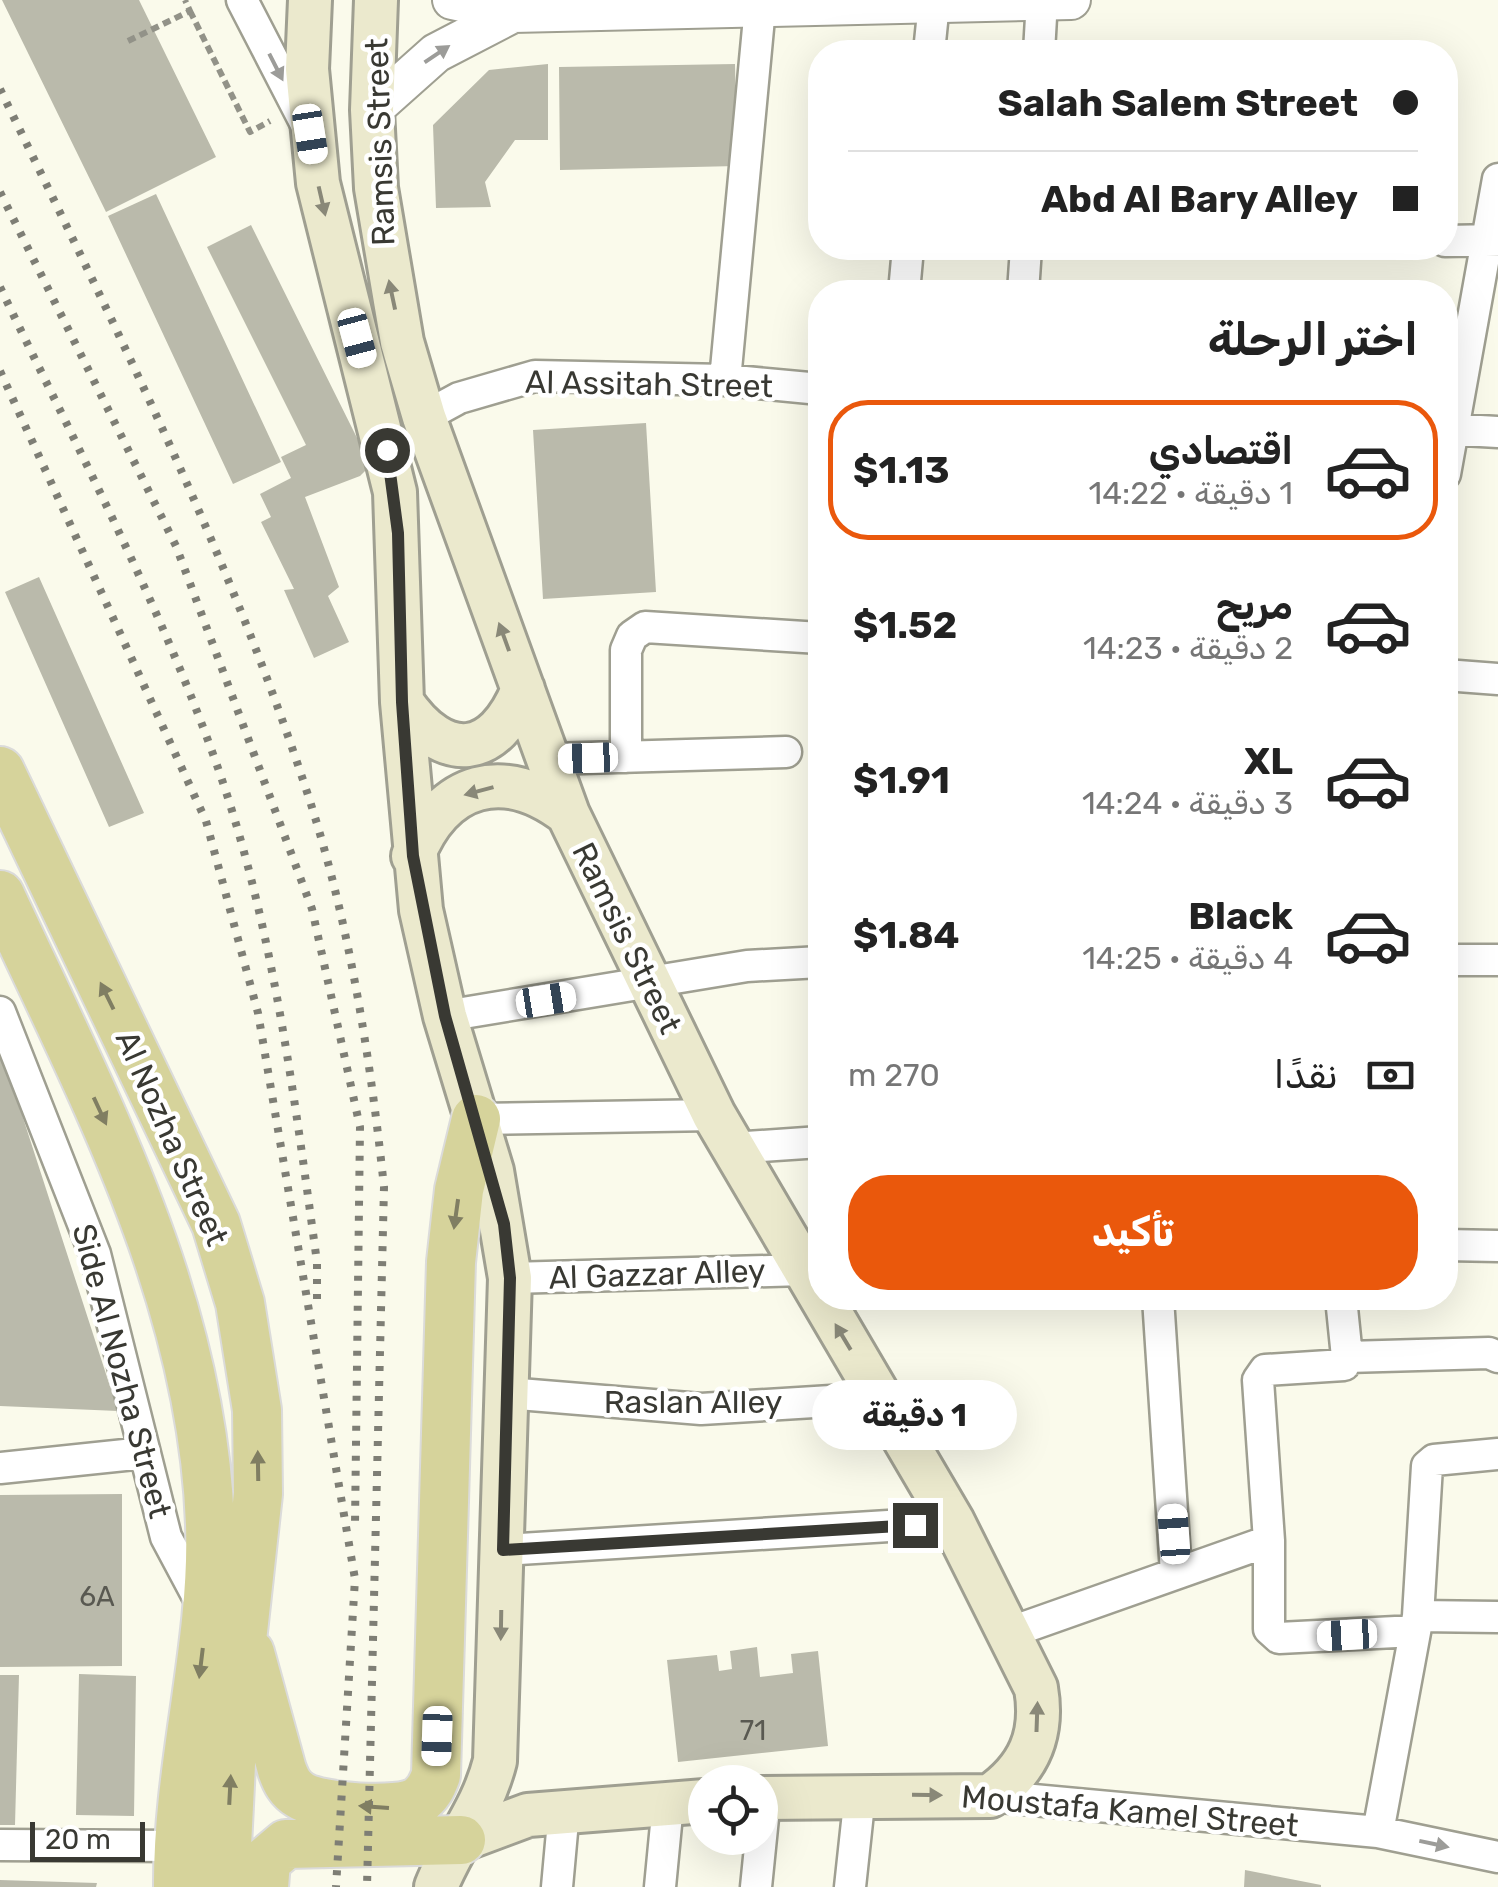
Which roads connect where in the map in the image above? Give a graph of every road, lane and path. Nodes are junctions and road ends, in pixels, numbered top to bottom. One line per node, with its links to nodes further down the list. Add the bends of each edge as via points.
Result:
1 (185, 0): 10 (path)
2 (242, 0): 16 (street, one-way to 16)
3 (310, 0): 16 (main road)
4 (376, 0): 15 (main road, Ramsis Street)
5 (452, 0): 11 (street)
6 (1042, 0): 7 (street); 8 (street); 13 (street)
7 (1071, 0)
8 (934, 3): 9 (street); 12 (street)
9 (760, 8): 11 (street); 20 (street)
10 (190, 10): 14 (path); 16 (path, via 250,132)
11 (513, 13): 15 (street, one-way to 11, via 436,53)
12 (930, 40)
13 (1040, 40)
14 (128, 41)
15 (372, 110): 23 (main road, Ramsis Street, one-way to 15, via 386,266)
16 (304, 121): 30 (main road, one-way to 30, via 395,492)
17 (1498, 180): 18 (street)
18 (1491, 240): 19 (street); 22 (street)
19 (1458, 241)
20 (724, 380): 21 (street, Al Assitah Street); 23 (street, Al Assitah Street, via 535,376 459,398)
21 (808, 388)
22 (1458, 388)
23 (424, 417): 29 (main road, Ramsis Street, one-way to 23)
24 (1458, 430): 25 (street)
25 (1498, 432)
26 (808, 637): 32 (street, via 645,627 626,650)
27 (1458, 676): 28 (street)
28 (1498, 679)
29 (522, 689): 30 (main road, via 511,718 493,738 467,746 440,742); 33 (main road, Ramsis Street)
30 (402, 702): 36 (main road)
31 (786, 752): 32 (street)
32 (626, 756): 33 (street)
33 (549, 759): 35 (main road, Ramsis Street)
34 (0, 770): 47 (main road, Al Nozha Street, one-way to 34)
35 (568, 814): 36 (main road, one-way to 36, via 542,794 510,785 478,788 448,802 426,826); 41 (main road, Ramsis Street)
36 (413, 856): 43 (main road)
37 (0, 895): 49 (main road, Al Nozha Street, one-way to 49)
38 (1458, 960): 39 (street)
39 (1498, 960)
40 (808, 963): 41 (street)
41 (647, 983): 43 (street); 45 (main road, Ramsis Street)
42 (0, 1012): 61 (street, Side Al Nozha Street, via 96,1254)
43 (445, 1016): 44 (main road)
44 (476, 1118): 45 (street); 53 (main road, via 504,1224); 69 (main road, one-way to 69, via 451,1262 436,1775 430,1791 401,1809 302,1798 289,1786)
45 (723, 1131): 46 (street); 51 (main road, Ramsis Street)
46 (808, 1141)
47 (216, 1224): 49 (main road); 69 (main road, Al Nozha Street, one-way to 47, via 258,1494 257,1410 240,1303)
48 (1458, 1245): 50 (street)
49 (156, 1246): 69 (main road, Al Nozha Street, via 201,1430)
50 (1498, 1246)
51 (804, 1270): 52 (main road, Ramsis Street, one-way to 51); 53 (street, Al Gazzar Alley)
52 (808, 1277)
53 (510, 1278): 59 (main road)
54 (827, 1310): 60 (main road, Ramsis Street, one-way to 54)
55 (1159, 1310): 67 (street)
56 (1342, 1310): 57 (street)
57 (1347, 1357): 58 (street); 65 (street, via 1340,1366 1260,1374)
58 (1498, 1357)
59 (507, 1393): 60 (street, Raslan Alley, via 701,1409); 66 (main road)
60 (879, 1398): 64 (main road, Ramsis Street)
61 (144, 1453): 63 (street); 69 (street, Side Al Nozha Street, via 166,1537)
62 (1498, 1454): 70 (street, via 1427,1466)
63 (0, 1468)
64 (953, 1522): 66 (street); 71 (main road, Ramsis Street)
65 (1269, 1540): 67 (street); 70 (street, via 1269,1629 1280,1638)
66 (503, 1550): 78 (main road, one-way to 78, via 495,1760)
67 (1176, 1573): 71 (street)
68 (1498, 1616): 70 (street)
69 (224, 1619): 82 (main road, Al Nozha Street, one-way to 82); 83 (main road, Al Nozha Street, one-way to 69)
70 (1417, 1623): 77 (street)
71 (1010, 1632): 73 (main road, Ramsis Street, one-way to 71, via 1022,1768 1038,1730 1036,1688)
72 (860, 1794): 73 (main road, Moustafa Kamel Street, one-way to 73); 74 (main road, Moustafa Kamel Street); 89 (street)
73 (990, 1796): 77 (street, Moustafa Kamel Street)
74 (778, 1797)
75 (686, 1802): 76 (main road); 87 (street)
76 (564, 1810): 78 (main road, via 528,1815); 86 (street)
77 (1378, 1832): 81 (street, Moustafa Kamel Street, one-way to 81)
78 (461, 1840): 84 (main road, via 286,1844 266,1860); 85 (main road)
79 (0, 1845): 82 (street)
80 (759, 1855): 88 (street)
81 (1498, 1857)
82 (178, 1866)
83 (226, 1887)
84 (264, 1887)
85 (436, 1887)
86 (556, 1887)
87 (660, 1887)
88 (756, 1887)
89 (850, 1887)

